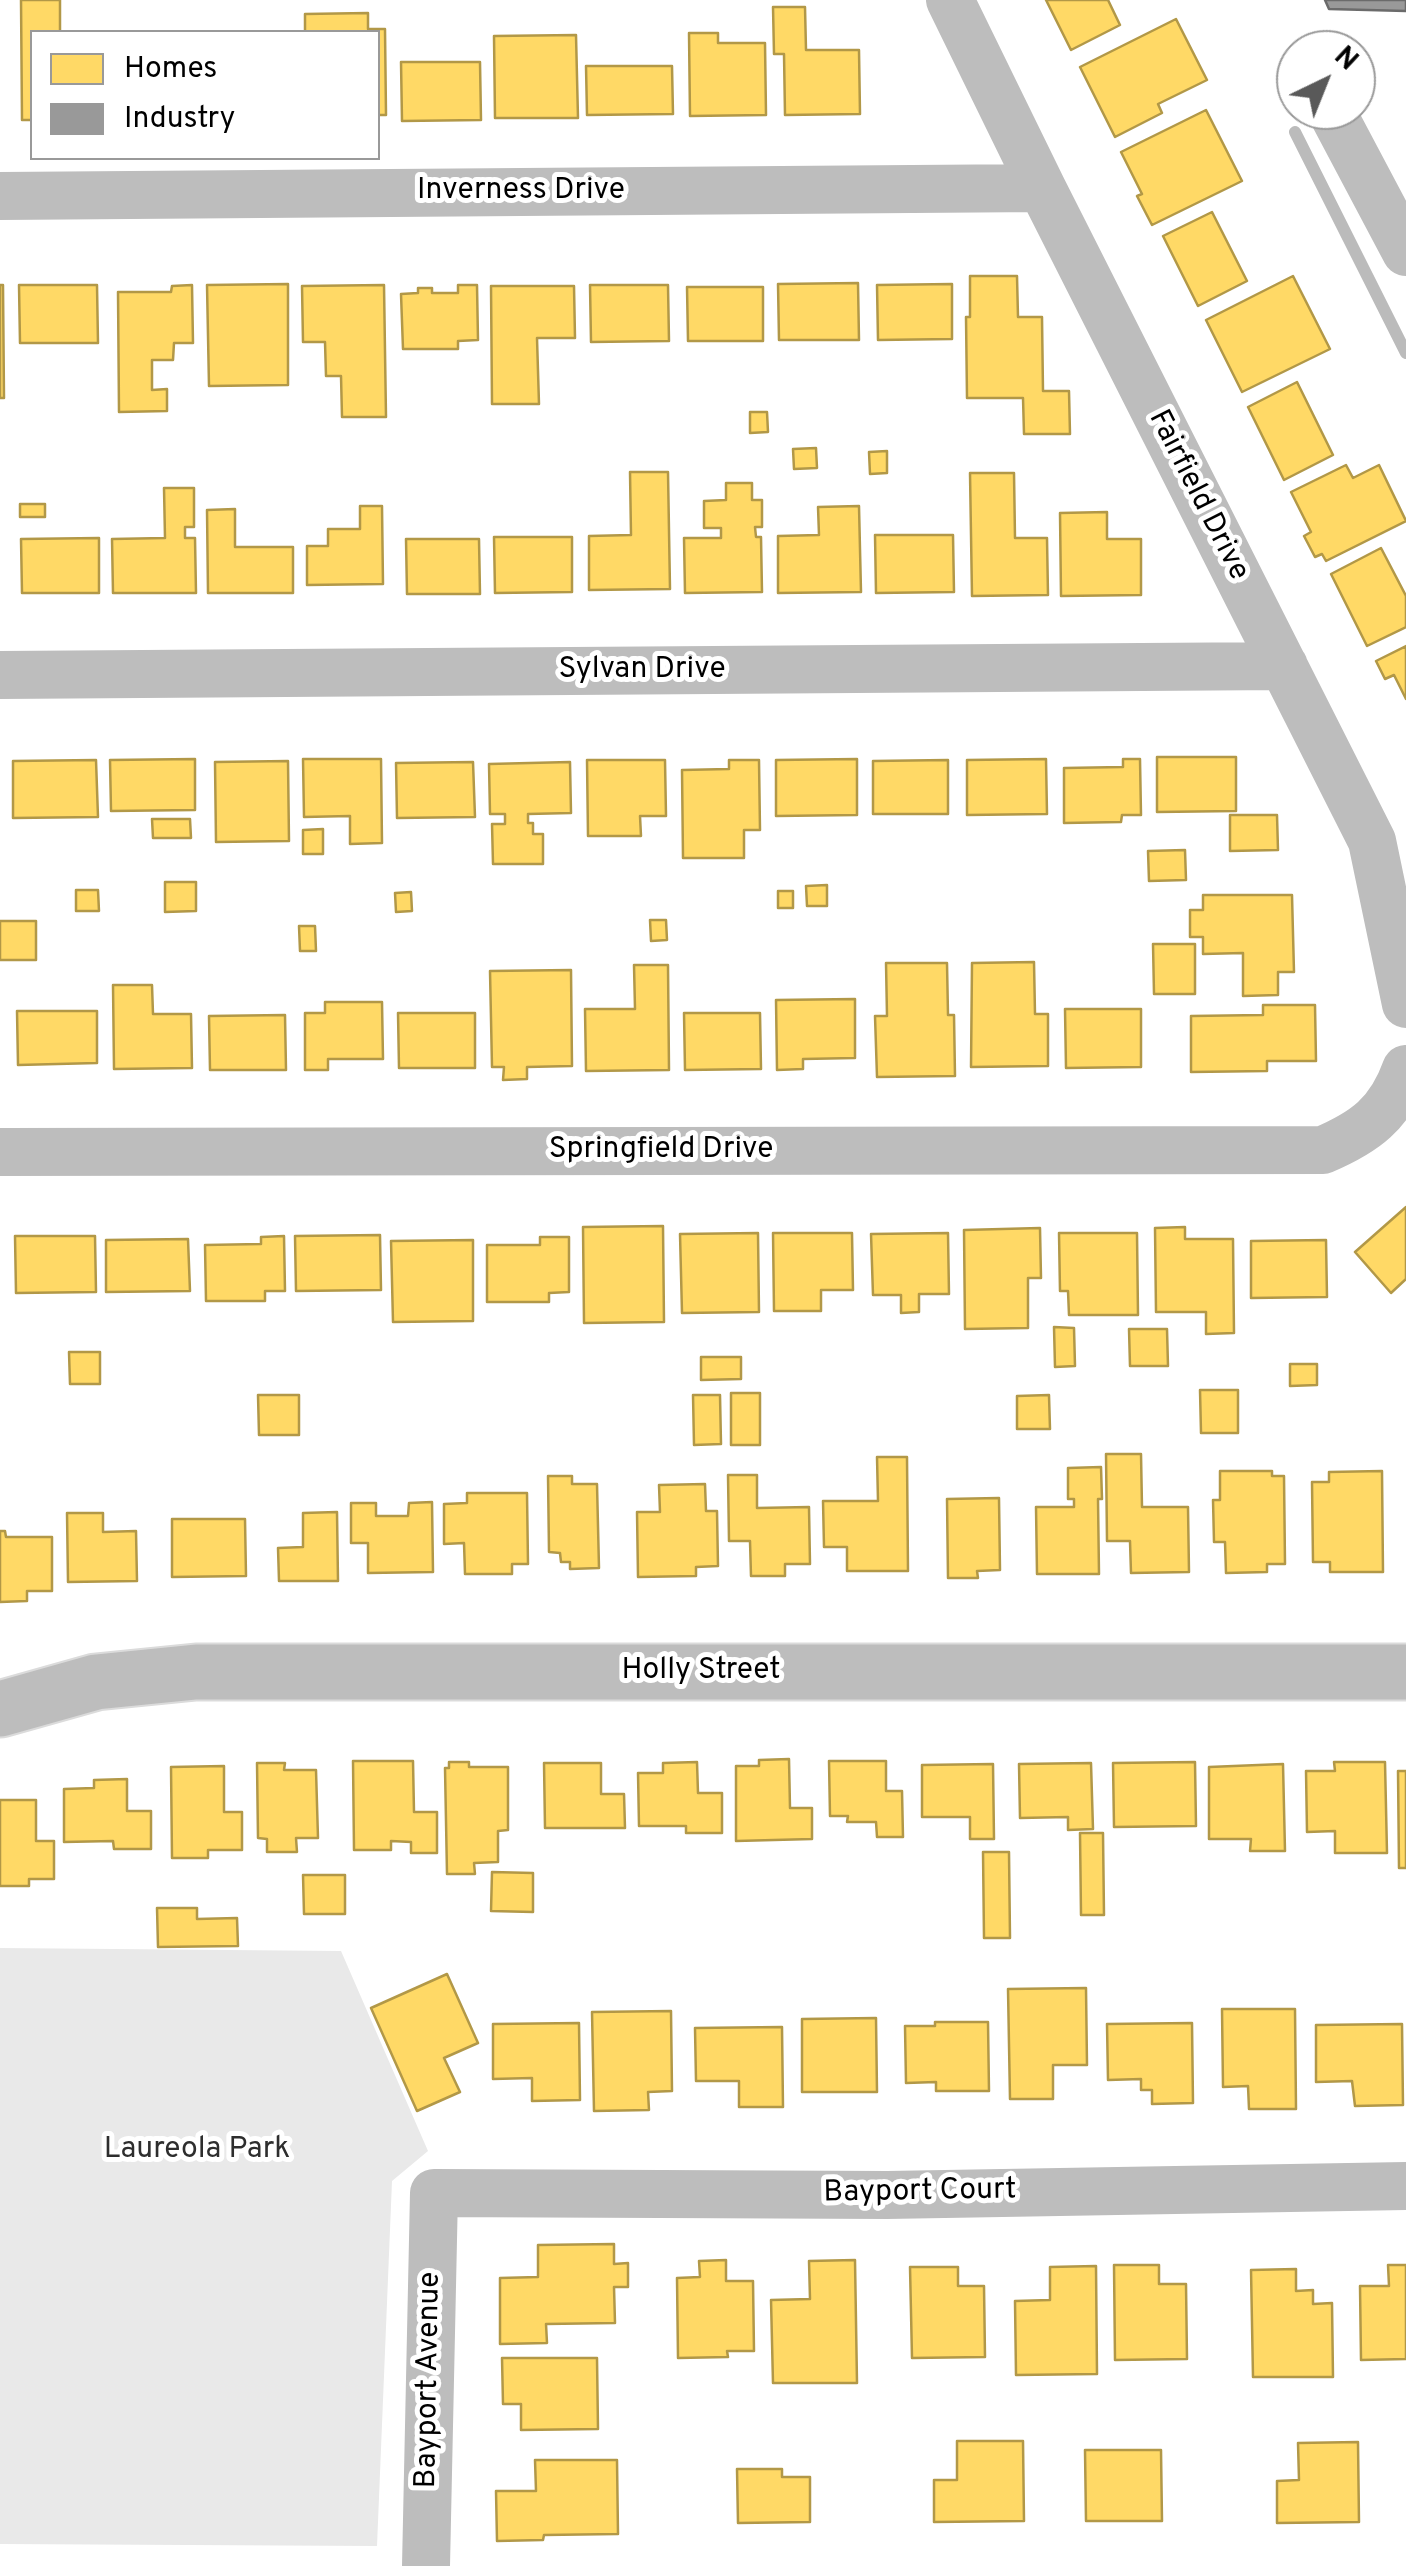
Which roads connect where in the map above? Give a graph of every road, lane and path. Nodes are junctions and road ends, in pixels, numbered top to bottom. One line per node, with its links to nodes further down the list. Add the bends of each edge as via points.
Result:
1 (950, 0): 3 (street, Fairfield Drive)
2 (1342, 130): 5 (street)
3 (1042, 188): 4 (street, Inverness Drive); 6 (street, Fairfield Drive)
4 (0, 196)
5 (1406, 252)
6 (1284, 666): 7 (street, Sylvan Drive); 8 (street, Fairfield Drive, via 1372,842)
7 (0, 675)
8 (1406, 1004)
9 (1406, 1069): 10 (street, Springfield Drive, via 1388,1107 1359,1134 1323,1150)
10 (0, 1152)
11 (1406, 1672): 12 (main road, Holly Street, via 196,1672 96,1682)
12 (0, 1709)
13 (1406, 2186): 14 (street, Bayport Court, via 887,2195)
14 (434, 2193): 15 (street, Bayport Avenue)
15 (426, 2566)

